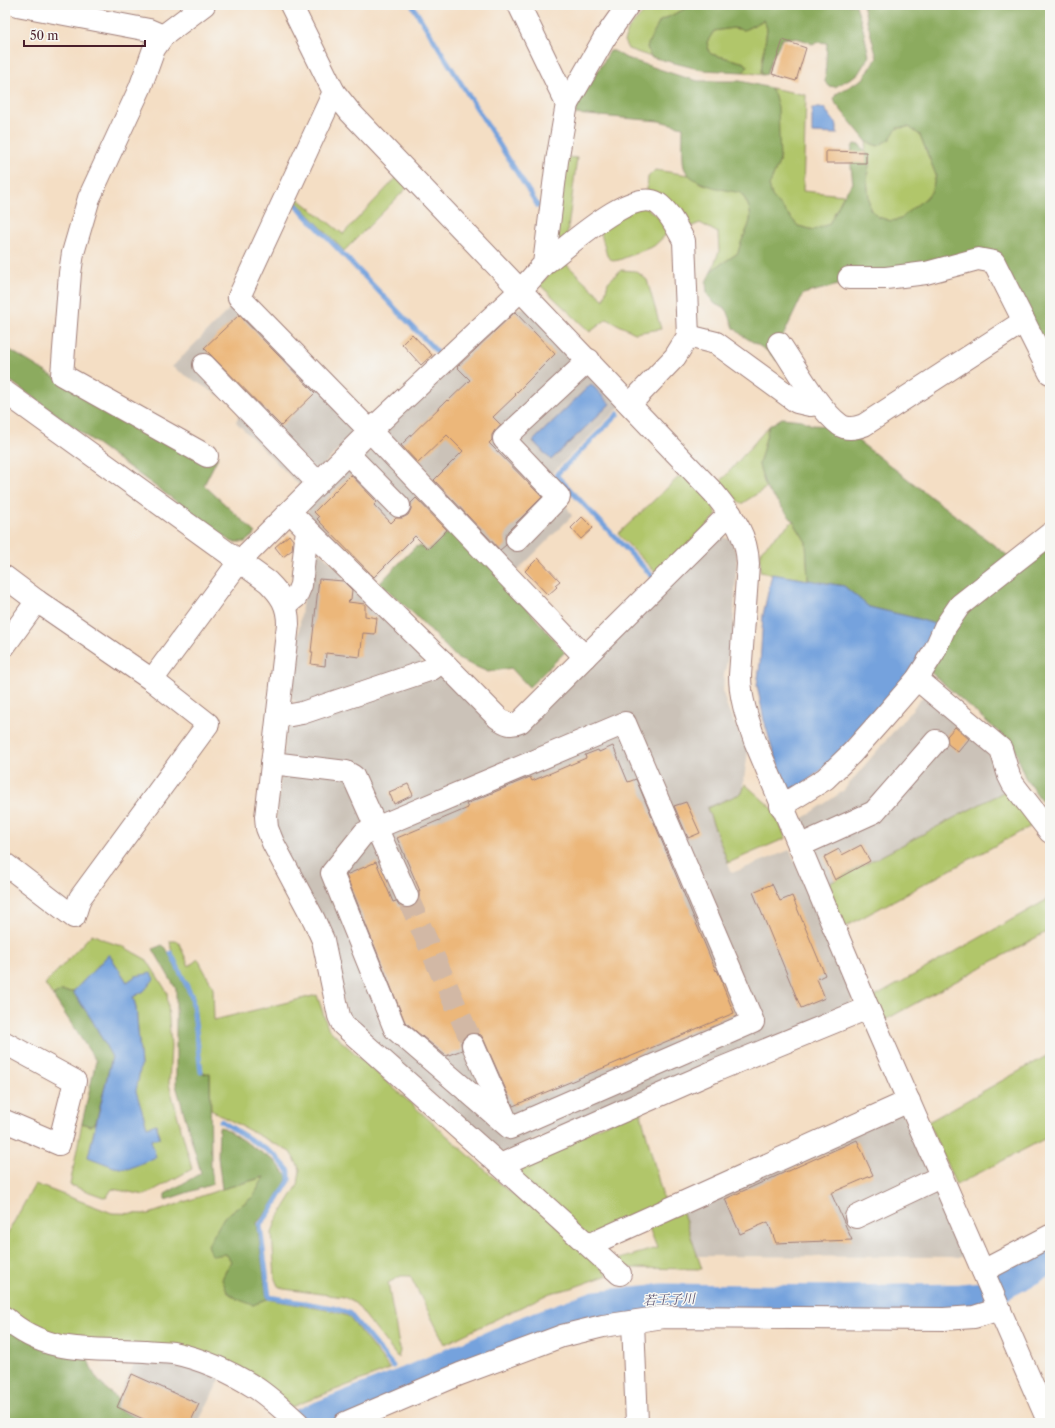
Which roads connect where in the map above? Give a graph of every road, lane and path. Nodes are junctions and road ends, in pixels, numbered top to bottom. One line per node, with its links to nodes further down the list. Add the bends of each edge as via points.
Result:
1 (16, 5): 6 (street, via 149,30)
2 (204, 5): 6 (street)
3 (291, 5): 7 (street)
4 (518, 5): 8 (street)
5 (628, 5): 8 (street, via 604,39)
6 (163, 36): 23 (street, via 154,49 140,88 99,175 81,222 70,273 62,375)
7 (334, 92): 11 (street, via 350,112); 21 (street, via 239,297)
8 (567, 104): 9 (street)
9 (544, 264): 11 (street); 13 (street, via 584,232 618,210 643,200 656,203 666,212 684,241)
10 (849, 278): 12 (street, via 886,278 926,273 978,259 994,262)
11 (521, 290): 15 (street); 21 (street)
12 (1024, 321): 17 (street); 20 (street, via 864,425 854,428 841,425)
13 (688, 336): 19 (street, via 675,357); 20 (street, via 716,343 797,402)
14 (779, 343): 20 (street)
15 (588, 360): 19 (street); 30 (street, via 504,439 559,497)
16 (204, 365): 24 (street)
17 (1050, 373)
18 (5, 392): 31 (street)
19 (630, 404): 27 (street)
20 (819, 404)
21 (370, 431): 22 (street); 36 (street)
22 (348, 454): 24 (street); 25 (street)
23 (207, 456)
24 (318, 483): 26 (street)
25 (399, 506)
26 (290, 512): 28 (street); 31 (street)
27 (731, 514): 36 (street); 43 (street, via 748,550 740,675 742,701 754,741)
28 (307, 528): 34 (street, via 301,585 296,597); 37 (street)
29 (1050, 534): 38 (street, via 960,605 945,626 934,652)
30 (517, 540)
31 (239, 562): 34 (street, via 278,591); 39 (street)
32 (5, 577): 33 (street)
33 (38, 601): 35 (street); 39 (street)
34 (286, 605): 40 (street, via 288,624)
35 (5, 645)
36 (585, 657): 37 (street, via 520,722 513,724 504,723 498,718)
37 (442, 661): 40 (street, via 432,669 302,713)
38 (917, 679): 43 (street, via 852,753 825,778); 45 (street, via 1001,749 1013,784)
39 (152, 680): 47 (street, via 208,724 80,898 74,917)
40 (278, 713): 42 (street)
41 (936, 741): 46 (street, via 874,812)
42 (272, 762): 44 (street, via 346,772 354,776); 55 (street, via 267,828 323,940 343,1025)
43 (781, 806): 46 (street)
44 (376, 827): 48 (street); 54 (street, via 364,832 332,873 396,1029); 54 (street, via 624,723 753,1022)
45 (1050, 832)
46 (799, 846): 49 (street)
47 (5, 864)
48 (407, 896)
49 (868, 1008): 52 (street); 55 (street, via 717,1070)
50 (5, 1043): 53 (street, via 75,1081 59,1144)
51 (473, 1045): 54 (street)
52 (908, 1101): 56 (street); 59 (street)
53 (5, 1121)
54 (510, 1128)
55 (500, 1165): 59 (street)
56 (942, 1176): 57 (street); 61 (street)
57 (856, 1217)
58 (1050, 1236): 61 (street)
59 (589, 1245): 60 (street)
60 (620, 1274)
61 (984, 1274): 62 (street)
62 (998, 1306): 64 (street, via 974,1317 944,1319 664,1317); 68 (street)
63 (5, 1318): 65 (street, via 16,1328 62,1347 171,1353 206,1362 257,1388)
64 (633, 1322): 66 (street, via 562,1336 460,1374); 67 (street)
65 (298, 1423)
66 (345, 1423)
67 (637, 1423)
68 (1049, 1423)

